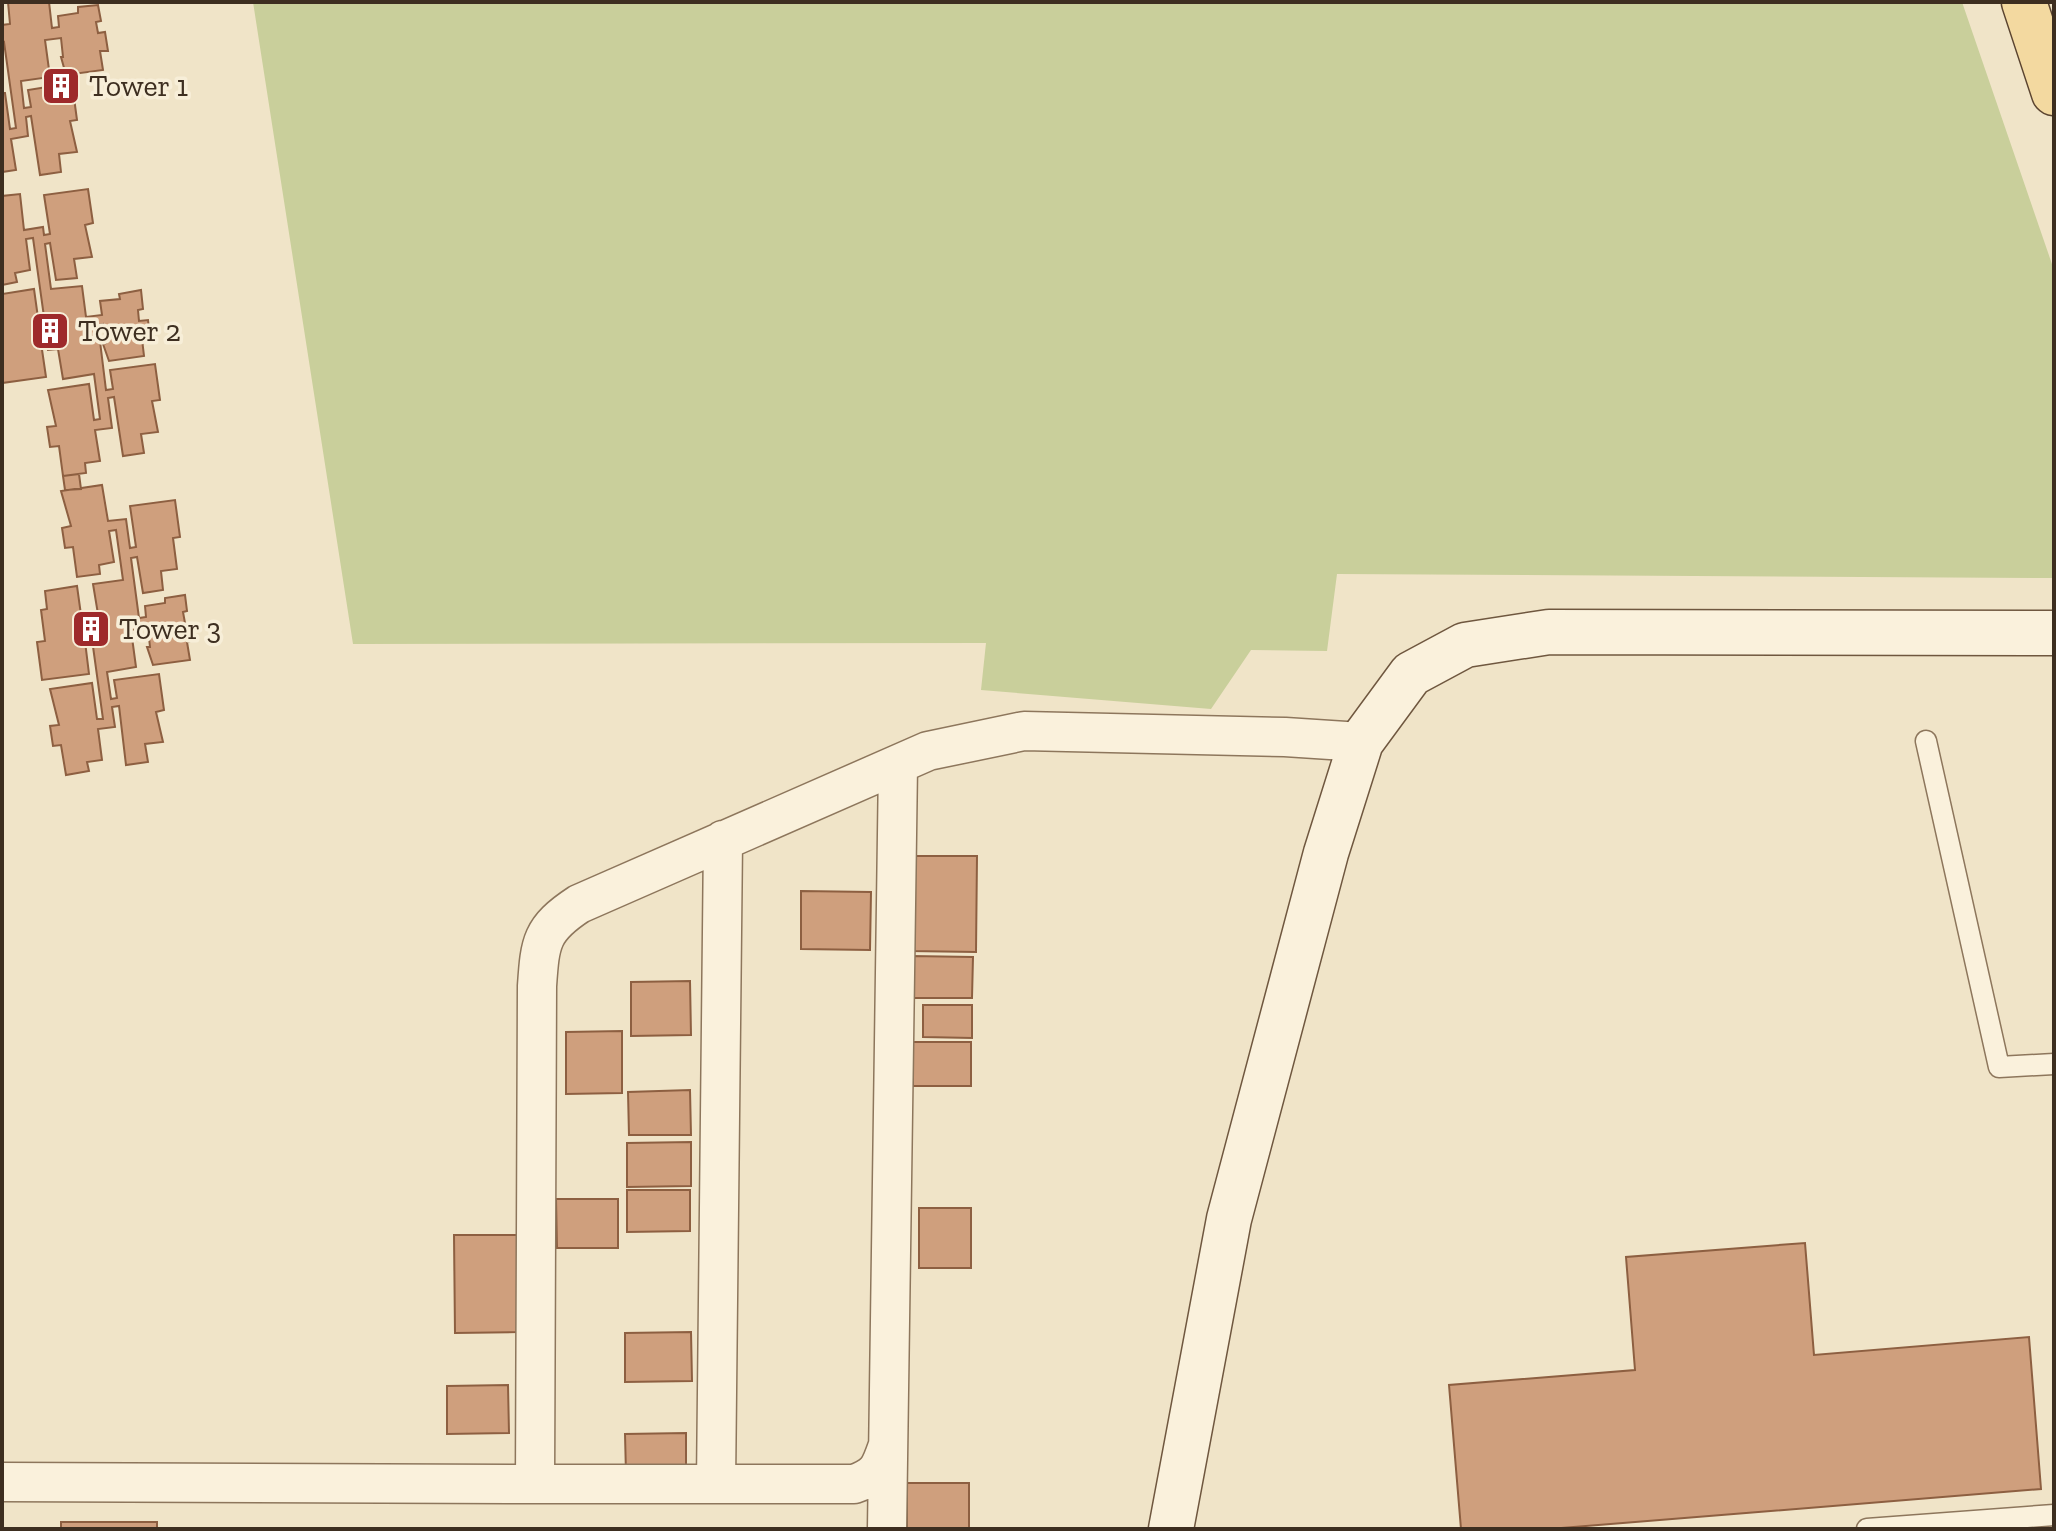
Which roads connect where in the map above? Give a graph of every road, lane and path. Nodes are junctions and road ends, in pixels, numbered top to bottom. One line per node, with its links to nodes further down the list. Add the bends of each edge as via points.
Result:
1 (2024, 2): 2 (main road)
2 (2054, 93)
3 (2054, 633): 5 (street, via 1549,632 1465,645 1411,674)
4 (1926, 741): 8 (lane, via 1999,1067)
5 (1361, 742): 6 (street, via 1024,731 928,751); 15 (street, via 1326,853 1229,1219)
6 (898, 765): 7 (street); 9 (street)
7 (723, 840): 11 (street, via 579,904 555,920 540,950); 12 (street)
8 (2054, 1064)
9 (888, 1445): 12 (street, via 879,1470 854,1484); 14 (street)
10 (2, 1482): 11 (street)
11 (535, 1484): 12 (street)
12 (716, 1484)
13 (2054, 1515): 16 (lane)
14 (887, 1529)
15 (1171, 1529)
16 (1867, 1529)

